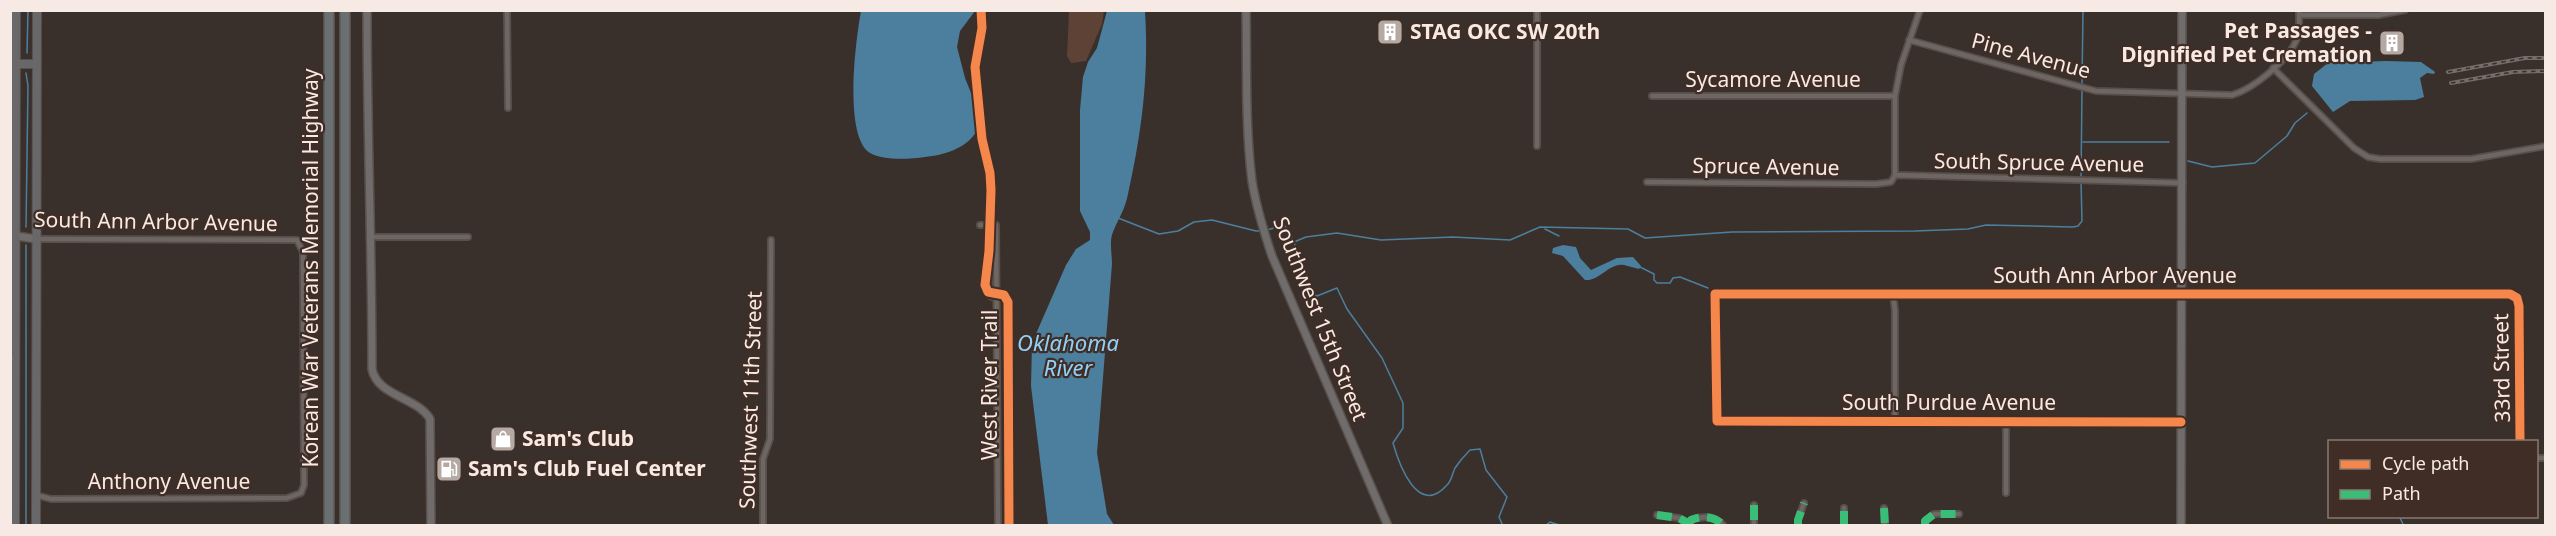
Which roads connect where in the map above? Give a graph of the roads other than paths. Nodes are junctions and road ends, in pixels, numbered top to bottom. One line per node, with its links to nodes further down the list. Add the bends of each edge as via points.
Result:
1 (16, 10): 14 (main road)
2 (37, 10): 15 (main road)
3 (329, 10): 53 (highway, Korean War Veterans Memorial Highway)
4 (345, 10): 54 (highway, Korean War Veterans Memorial Highway)
5 (367, 10): 28 (street)
6 (507, 10): 20 (street)
7 (1246, 10): 58 (street, Southwest 15th Street, via 1248,134 1257,202 1272,256)
8 (1537, 10): 21 (street)
9 (1920, 10): 13 (street)
10 (2182, 10): 17 (street)
11 (2405, 10): 12 (street, via 2378,15)
12 (2299, 13): 16 (street, Pine Avenue, via 2296,42)
13 (1909, 40): 17 (street, Pine Avenue, via 2079,88); 19 (street)
14 (16, 64): 15 (main road); 27 (main road)
15 (37, 64): 30 (main road)
16 (2273, 68): 17 (street, Pine Avenue, via 2245,91 2232,95); 22 (street, via 2367,157 2461,160)
17 (2182, 93): 25 (street)
18 (1652, 96): 19 (street, Sycamore Avenue)
19 (1895, 96): 23 (street)
20 (508, 108)
21 (1537, 146)
22 (2546, 146)
23 (1895, 175): 24 (street, Spruce Avenue, via 1891,182 1884,183); 25 (street, South Spruce Avenue)
24 (1647, 182)
25 (2183, 183): 33 (street)
26 (980, 225): 57 (street, via 996,225)
27 (13, 235): 30 (street, South Ann Arbor Avenue); 35 (main road)
28 (371, 237): 29 (street); 55 (street, via 373,375 381,385 419,407 430,419)
29 (468, 237)
30 (36, 239): 41 (street, South Ann Arbor Avenue, via 297,240 303,252); 43 (main road)
31 (771, 240): 56 (street, Southwest 11th Street, via 770,439 764,459)
32 (1893, 294): 33 (street, South Ann Arbor Avenue); 36 (street, South Ann Arbor Avenue, via 1715,294); 37 (street)
33 (2182, 294): 34 (street, South Ann Arbor Avenue); 39 (street)
34 (2514, 295): 40 (street, 33rd Street, via 2519,306)
35 (13, 302): 51 (main road)
36 (1717, 421): 37 (street, South Purdue Avenue)
37 (1895, 421): 38 (street, South Purdue Avenue)
38 (2006, 421): 39 (street, South Purdue Avenue); 42 (street)
39 (2181, 422): 65 (street)
40 (2520, 440)
41 (301, 492): 43 (street, Anthony Avenue, via 278,498 51,499)
42 (2006, 493)
43 (36, 495): 52 (main road)
44 (1804, 503): 61 (street)
45 (1754, 505): 60 (street)
46 (1844, 508): 62 (street)
47 (1884, 508): 63 (street)
48 (1959, 514): 64 (street, via 1934,514)
49 (1657, 515): 50 (street, via 1679,518)
50 (1688, 524): 59 (street, via 1706,517)
51 (15, 525)
52 (36, 525)
53 (329, 525)
54 (345, 525)
55 (431, 525)
56 (763, 525)
57 (998, 525)
58 (1388, 525)
59 (1724, 525)
60 (1754, 525)
61 (1798, 525)
62 (1844, 525)
63 (1885, 525)
64 (1925, 525)
65 (2181, 525)

